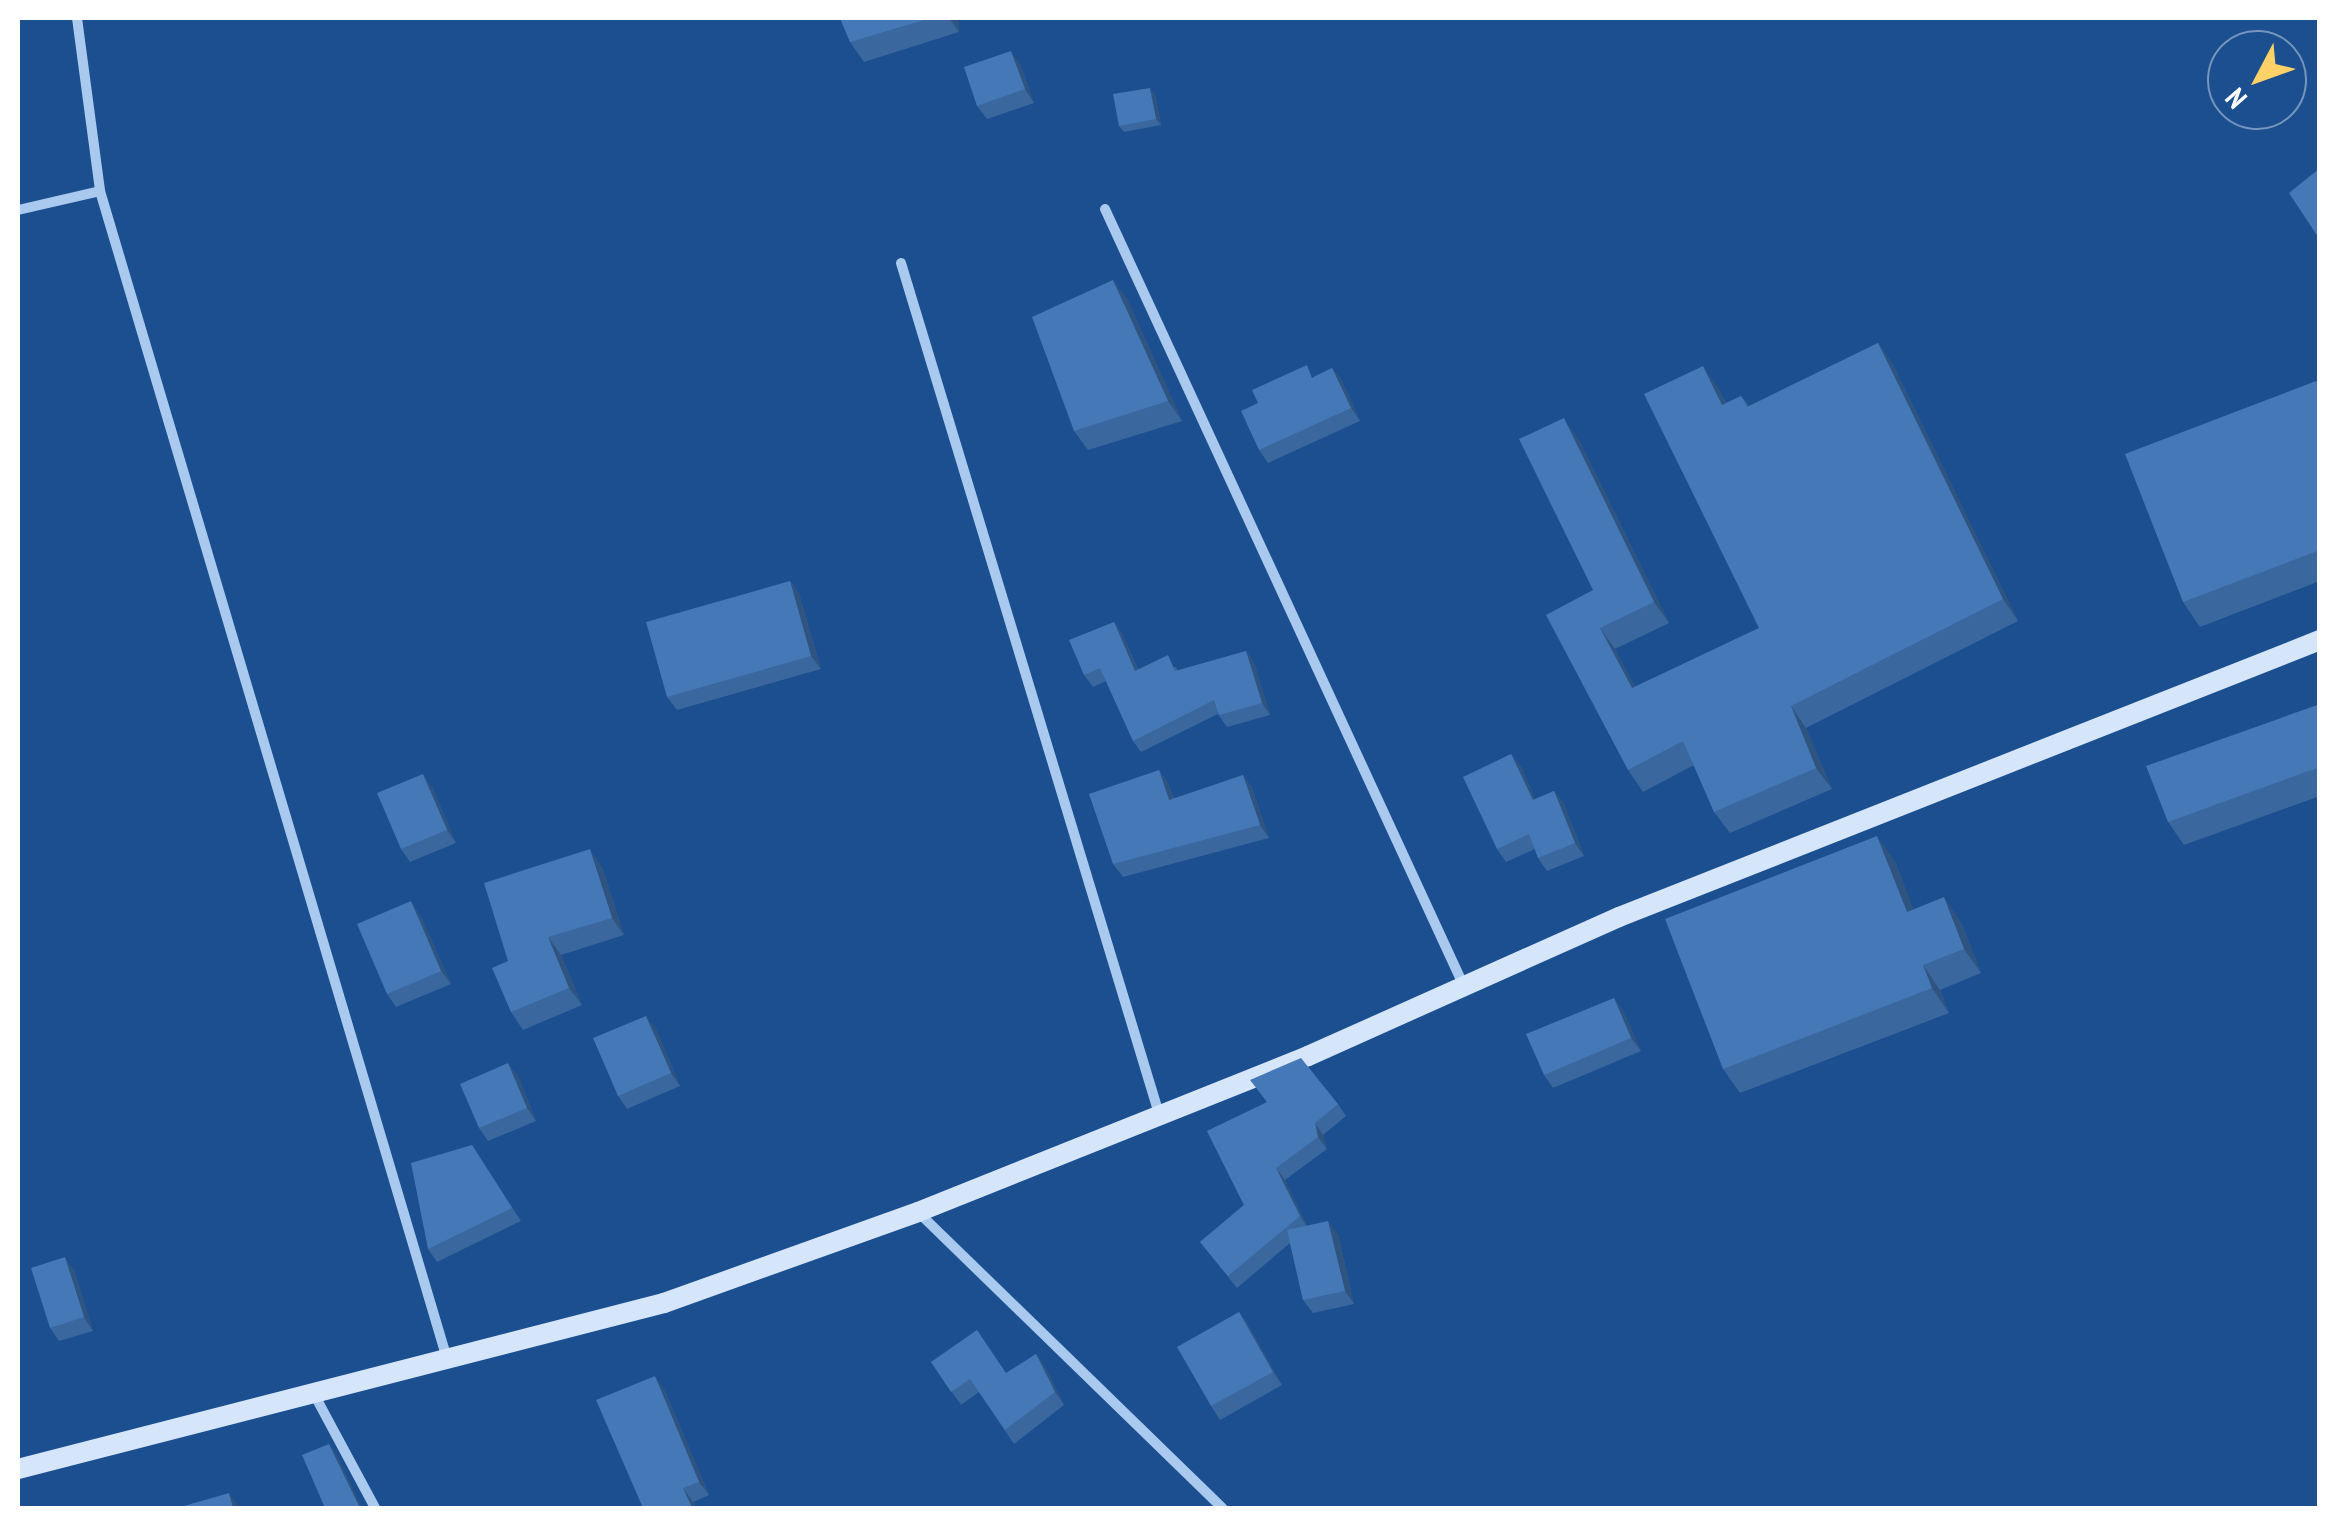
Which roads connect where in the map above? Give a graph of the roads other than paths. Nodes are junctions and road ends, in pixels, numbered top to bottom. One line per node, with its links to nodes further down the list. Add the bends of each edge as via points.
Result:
1 (77, 18): 2 (street)
2 (100, 190): 4 (street); 10 (street)
3 (1105, 209): 7 (street)
4 (18, 210)
5 (900, 264): 8 (street)
6 (2320, 640): 7 (street)
7 (1462, 982): 8 (street)
8 (1159, 1114): 9 (street)
9 (918, 1212): 10 (street, via 664,1303); 14 (street)
10 (447, 1360): 11 (street)
11 (314, 1394): 12 (street); 13 (street)
12 (18, 1469)
13 (374, 1508)
14 (1222, 1508)

